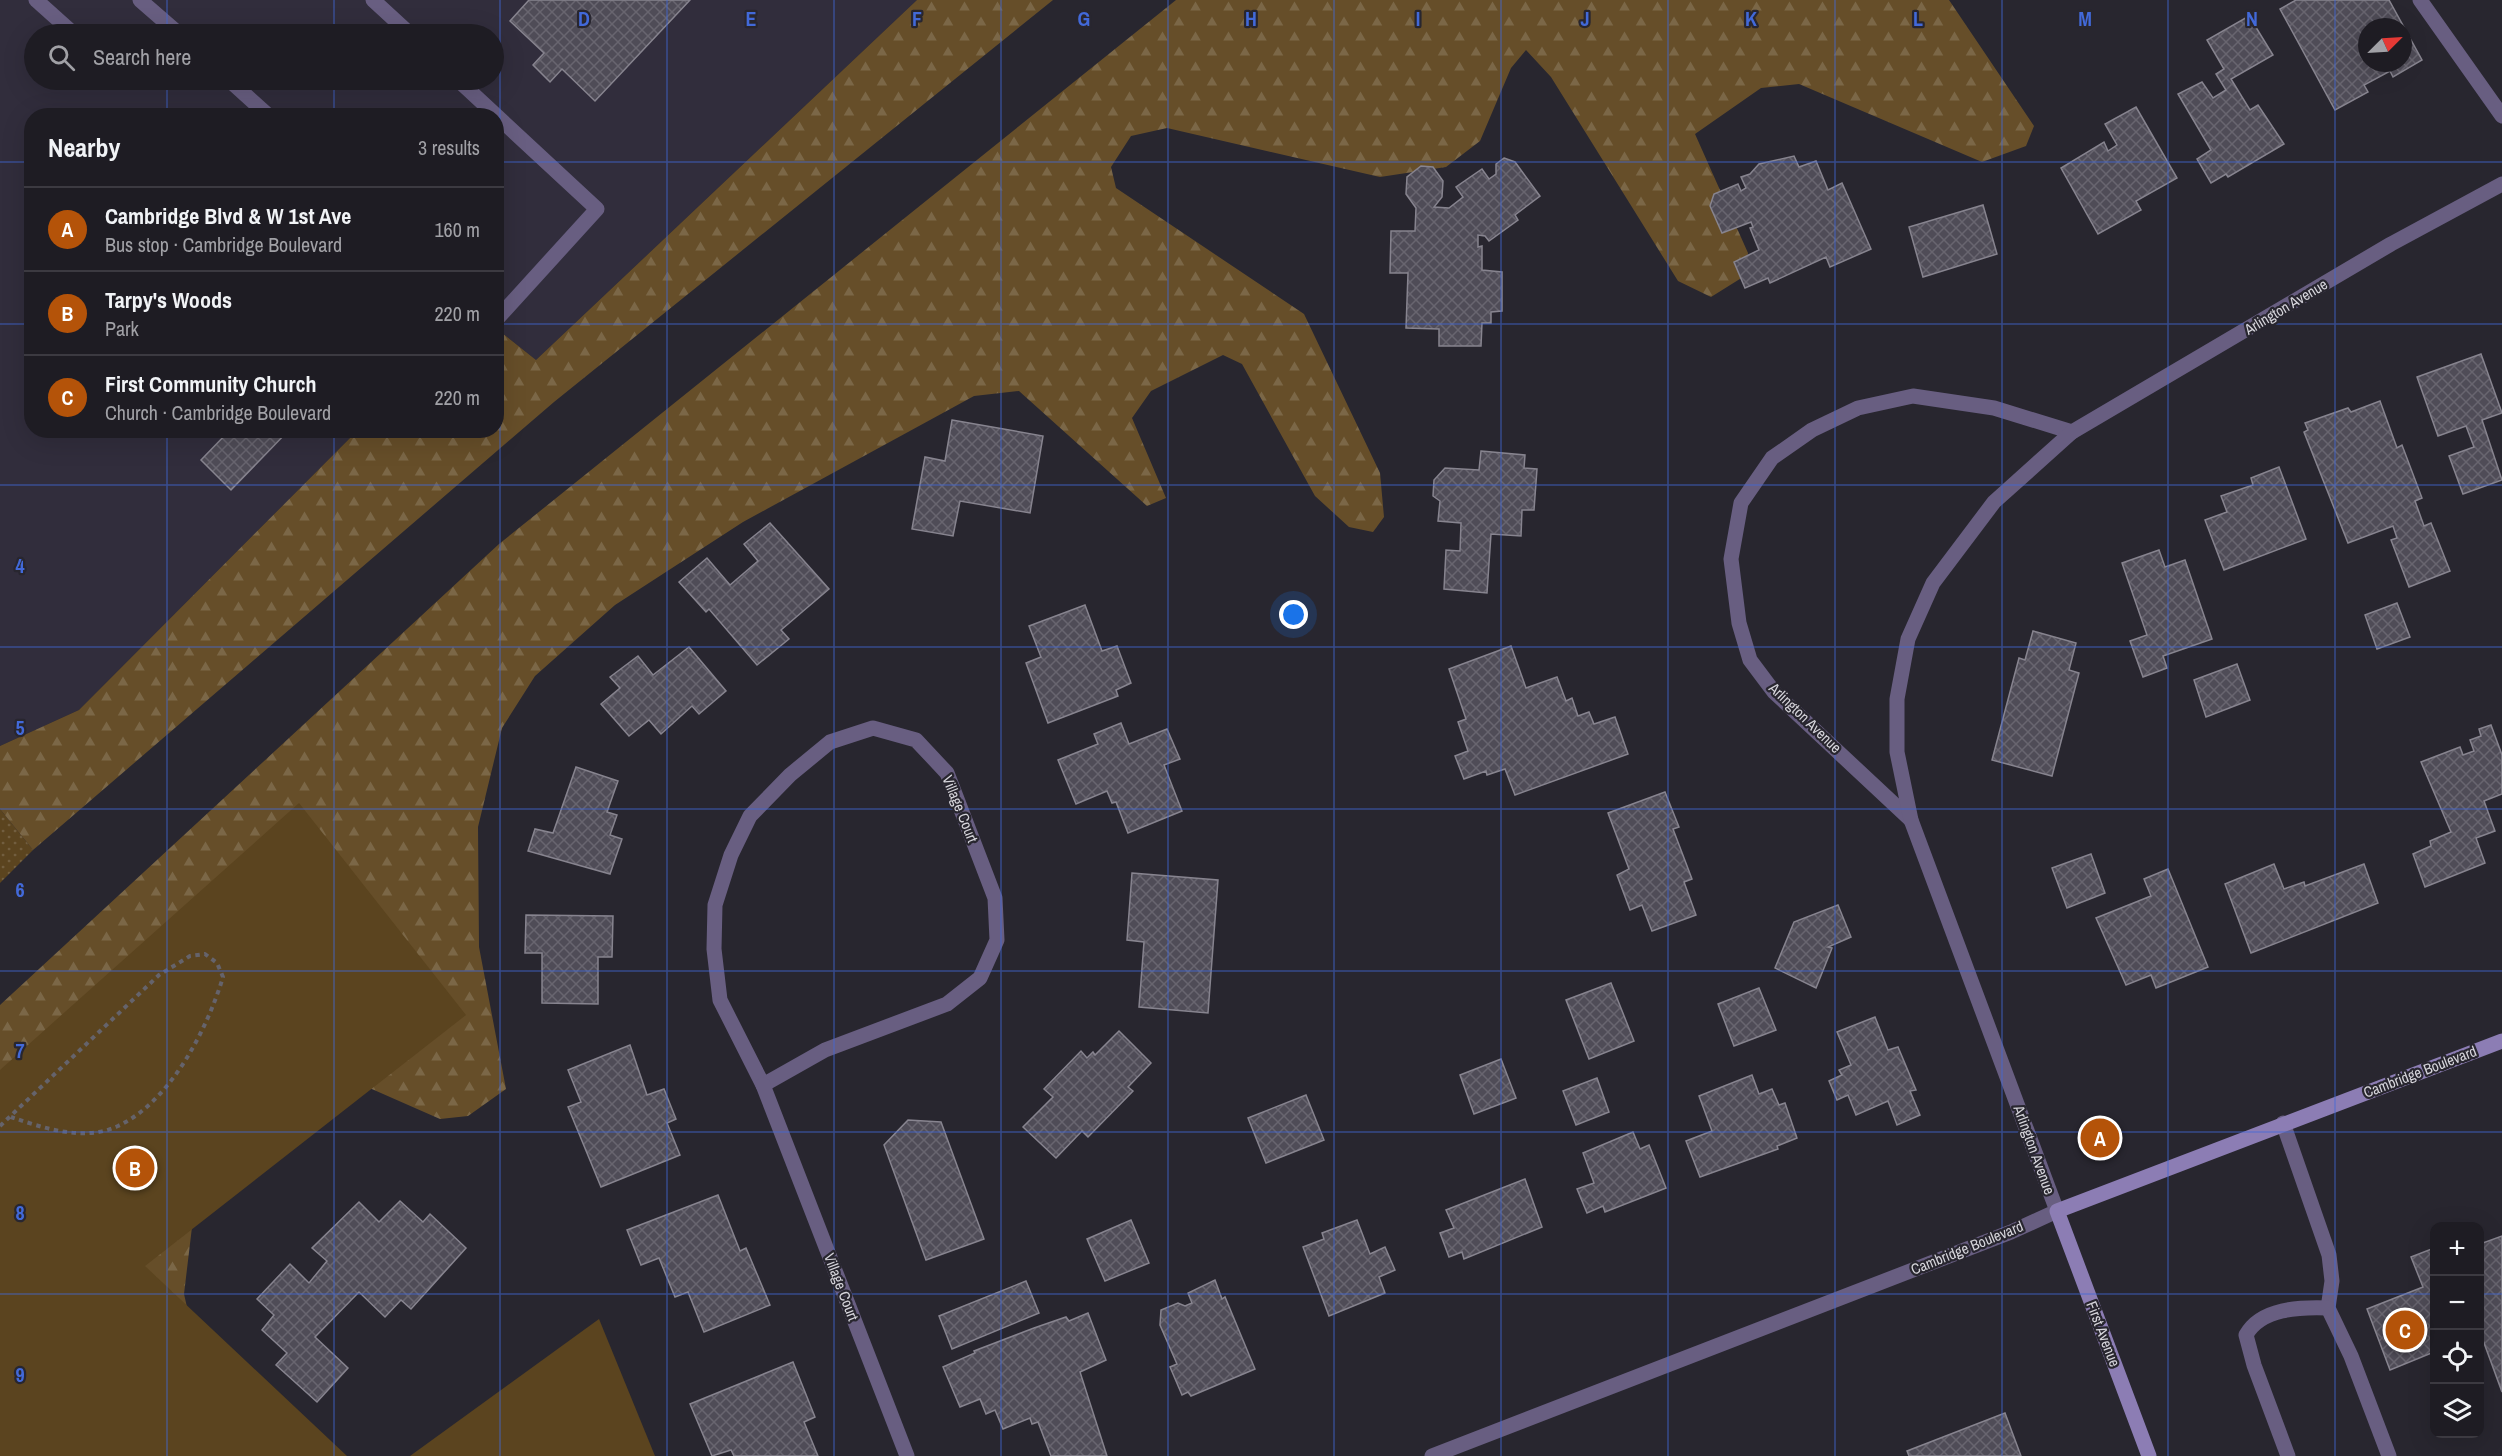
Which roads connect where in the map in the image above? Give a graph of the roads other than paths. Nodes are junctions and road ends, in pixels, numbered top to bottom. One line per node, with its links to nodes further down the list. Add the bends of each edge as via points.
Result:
1 (36, 0): 5 (street)
2 (140, 0): 6 (street)
3 (373, 0): 7 (street)
4 (2420, 0): 12 (street)
5 (63, 24)
6 (168, 24)
7 (399, 24)
8 (240, 90): 10 (street)
9 (469, 90): 11 (street)
10 (260, 108)
11 (488, 108)
12 (2502, 116)
13 (504, 123): 15 (street, via 597,209)
14 (2502, 184): 16 (street, Arlington Avenue, via 2391,244)
15 (504, 311)
16 (2072, 432): 17 (street, Arlington Avenue, via 1994,502 1933,583 1908,639 1897,699 1897,752); 17 (street, Arlington Avenue, via 1994,408 1913,396 1858,408 1812,430 1772,458 1741,503 1731,559 1739,623 1750,660 1774,692)
17 (1911, 820): 21 (street, Arlington Avenue)
18 (2502, 1041): 20 (street, Cambridge Boulevard)
19 (763, 1084): 19 (street, Village Court, via 720,1000 714,949 715,905 731,855 750,816 830,742 873,728 916,740 946,772 995,898 997,940 980,978 947,1004 825,1050); 23 (street, Village Court)
20 (2283, 1123): 21 (street, Cambridge Boulevard); 22 (street, via 2329,1255 2332,1281)
21 (2057, 1211): 24 (street, Cambridge Boulevard); 25 (street, First Avenue)
22 (2328, 1308): 26 (street, via 2300,1307 2270,1316 2252,1323 2246,1335); 27 (street)
23 (907, 1456)
24 (1432, 1456)
25 (2149, 1456)
26 (2288, 1456)
27 (2389, 1456)

